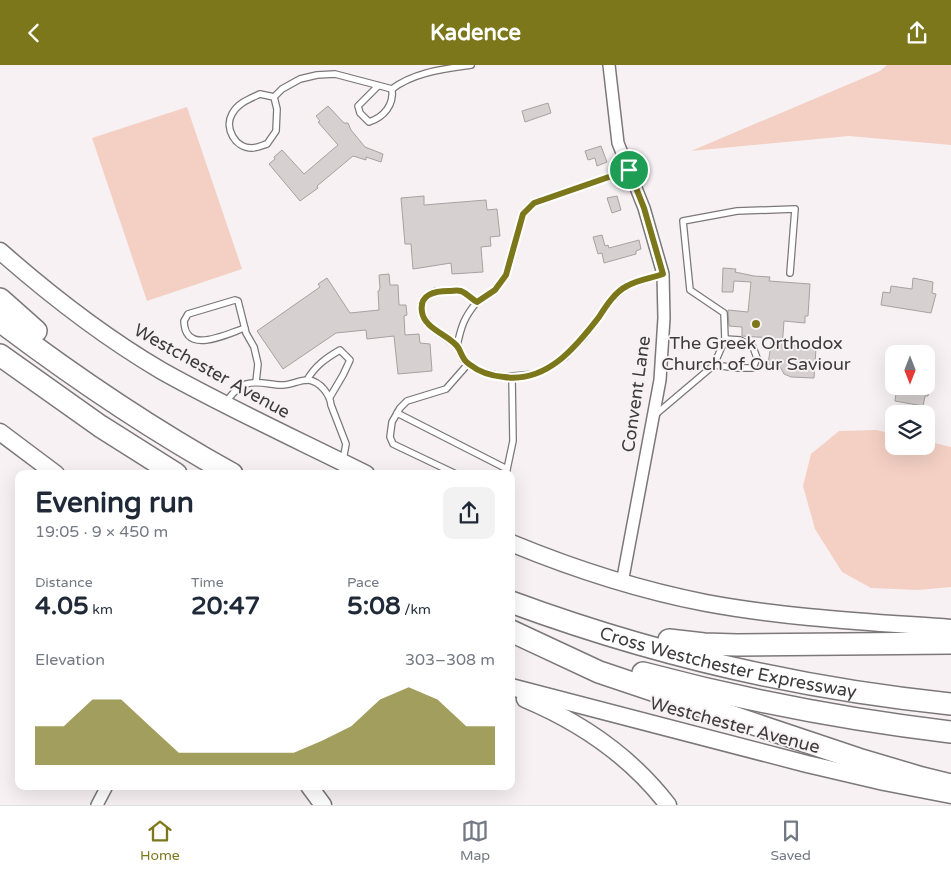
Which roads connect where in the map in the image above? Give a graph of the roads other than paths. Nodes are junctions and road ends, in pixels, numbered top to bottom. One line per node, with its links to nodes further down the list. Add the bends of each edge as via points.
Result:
1 (471, 65): 4 (lane, via 436,70 399,83)
2 (609, 65): 6 (street, Convent Lane, via 618,143)
3 (378, 86): 4 (lane); 4 (lane, via 358,106 369,122 390,107); 5 (lane, via 335,74 317,75 300,79)
4 (392, 89)
5 (274, 97): 5 (lane, via 276,131 268,144 252,148 238,143 228,123 232,113 244,101 260,94)
6 (629, 170): 9 (street, Convent Lane); 11 (lane, via 534,203 523,214 506,275 495,290)
7 (0, 251): 23 (main road, Westchester Avenue, via 98,329 162,370)
8 (790, 273): 14 (lane, via 795,209 737,211 683,221 690,290 724,313)
9 (663, 274): 19 (lane, via 626,286 611,300 585,336 548,368 535,374); 25 (street, Convent Lane, via 664,318)
10 (0, 299): 26 (highway)
11 (477, 302): 15 (lane, via 461,325); 15 (lane, via 460,291 436,291 422,302 422,314 433,329)
12 (0, 321): 26 (highway)
13 (245, 328): 13 (lane, via 235,300 188,314 184,321 188,335 203,342); 21 (lane, via 258,364)
14 (725, 339): 18 (lane); 18 (lane, via 740,340 754,347 755,363 752,368)
15 (457, 346): 17 (lane)
16 (2, 357): 30 (highway)
17 (468, 364): 19 (lane, via 477,370); 24 (lane, via 446,389 407,401)
18 (714, 365): 25 (lane)
19 (512, 377): 34 (lane, via 513,441)
20 (307, 380): 21 (lane, via 284,386); 22 (lane, via 326,390); 22 (lane, via 314,369 340,351 350,360)
21 (256, 382): 23 (lane, via 236,389)
22 (330, 397): 28 (lane, via 346,444)
23 (224, 403): 28 (main road, Westchester Avenue)
24 (397, 413): 32 (lane, via 390,437 393,444); 33 (lane)
25 (654, 416): 36 (street, Convent Lane)
26 (137, 417): 31 (highway)
27 (0, 432): 29 (main road)
28 (340, 468)
29 (50, 470)
30 (170, 470)
31 (225, 470)
32 (448, 470)
33 (503, 470)
34 (507, 470)
35 (515, 545): 36 (main road)
36 (622, 583): 39 (main road, via 744,609)
37 (515, 603): 38 (highway, Cross Westchester Expressway)
38 (552, 616): 42 (highway, via 668,640 704,644); 45 (highway, Cross Westchester Expressway, via 662,649 774,677)
39 (951, 628)
40 (515, 632): 46 (highway, Cross Westchester Expressway, via 615,665 726,694 832,715)
41 (515, 633): 47 (highway, via 598,672 858,759)
42 (951, 643)
43 (515, 688): 50 (main road, Westchester Avenue, via 807,764)
44 (515, 695): 53 (main road, via 566,718 607,745 636,770)
45 (951, 704)
46 (951, 732)
47 (951, 785)
48 (105, 790): 51 (street)
49 (312, 790): 52 (main road)
50 (951, 795)
51 (97, 805)
52 (323, 805)
53 (668, 805)

